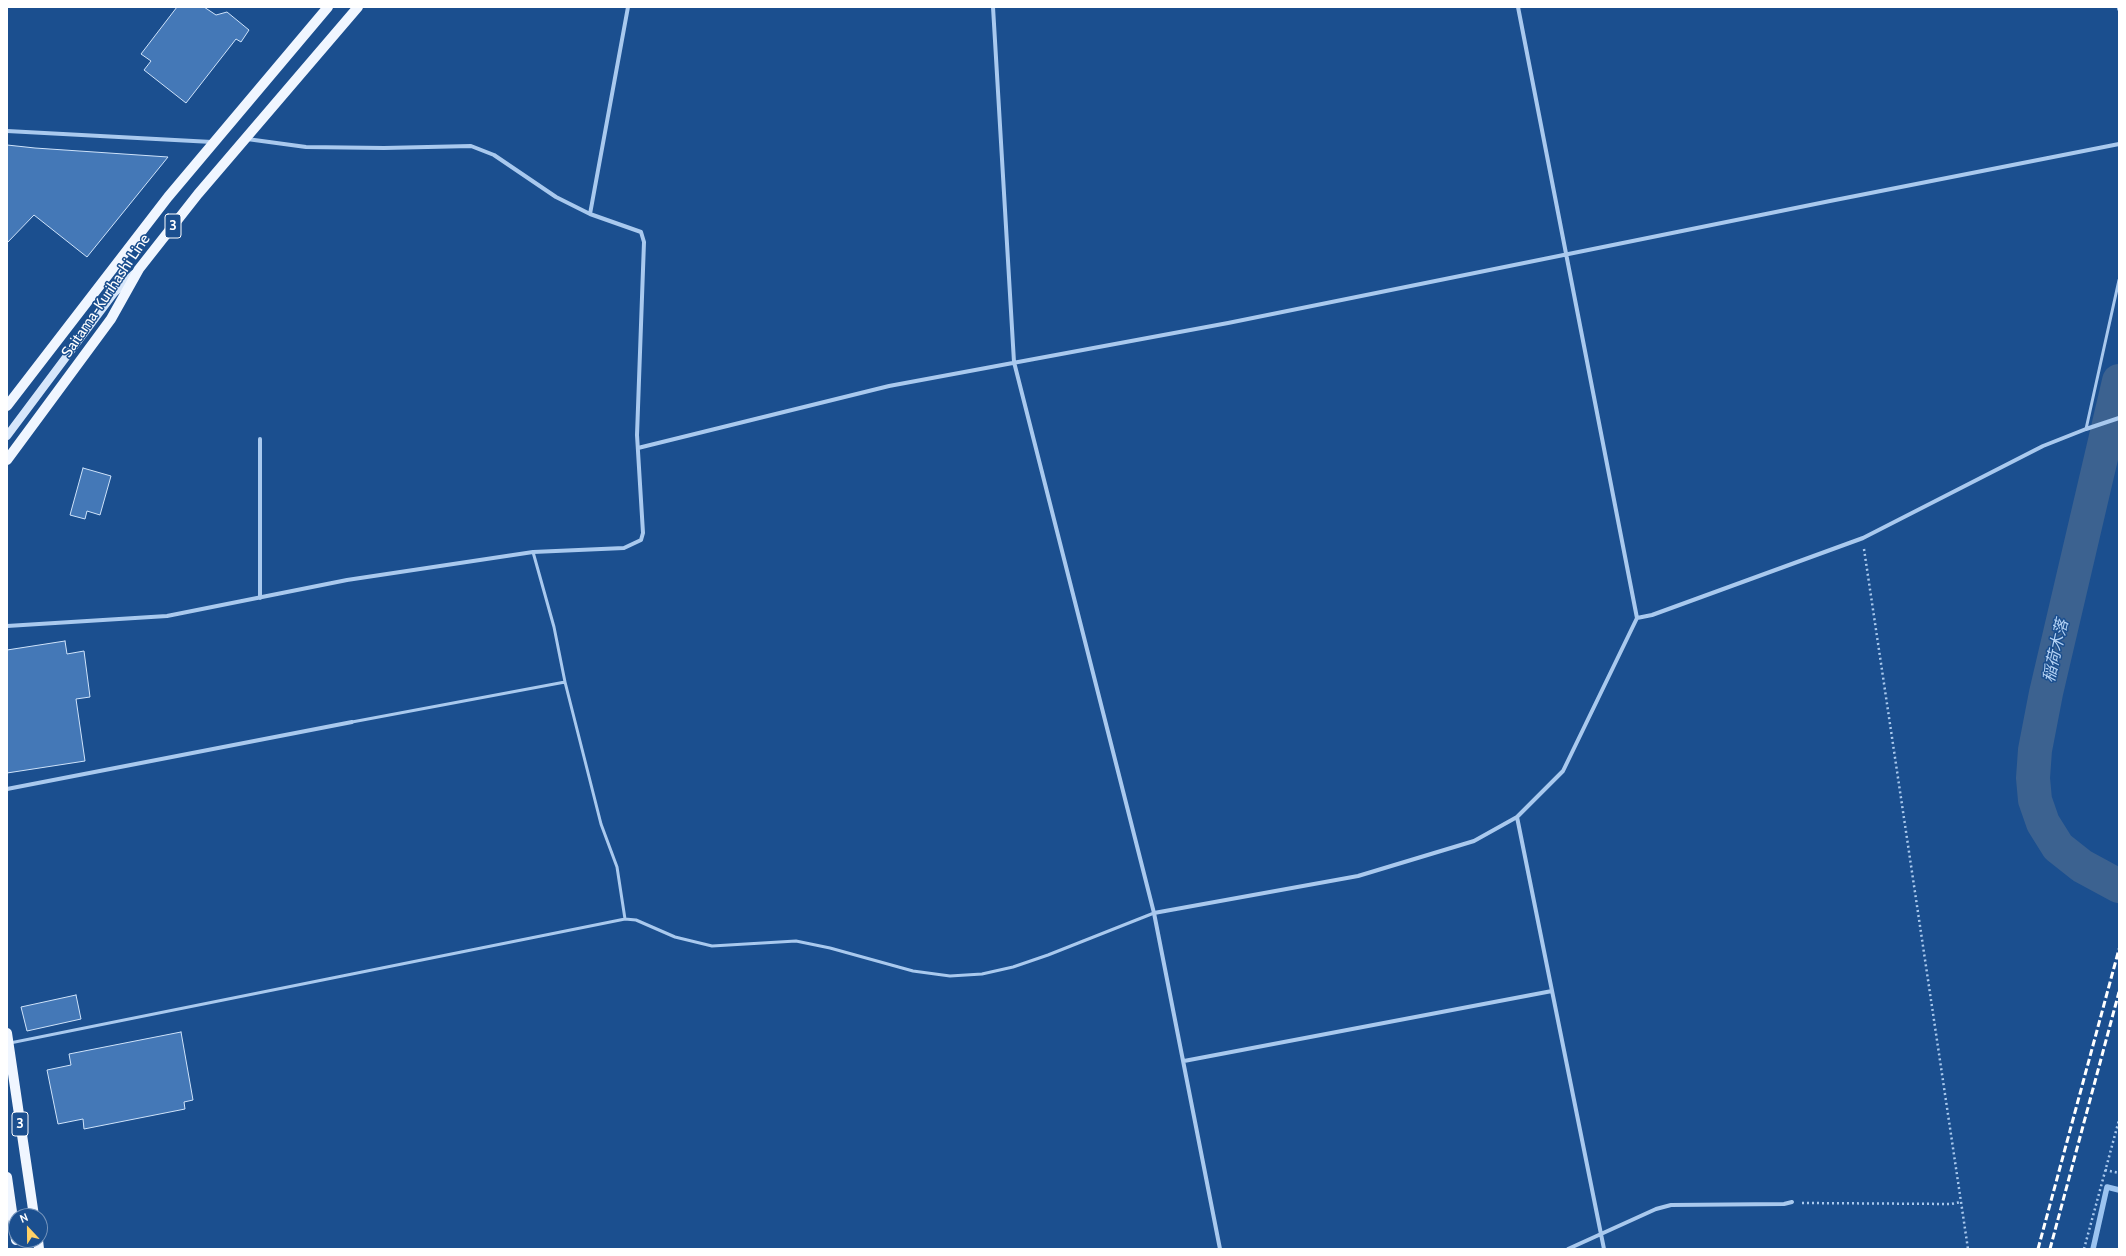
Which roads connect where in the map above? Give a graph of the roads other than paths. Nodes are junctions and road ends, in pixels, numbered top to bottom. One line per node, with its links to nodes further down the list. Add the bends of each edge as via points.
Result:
1 (328, 7): 8 (main road, Saitama-Kurihashi Line / 3)
2 (358, 7): 7 (main road, Saitama-Kurihashi Line / 3)
3 (628, 7): 10 (street)
4 (993, 7): 14 (street)
5 (1518, 7): 11 (street)
6 (7, 131): 8 (street)
7 (246, 139): 10 (street, via 306,147 472,146 494,154 556,197); 12 (main road, Saitama-Kurihashi Line / 3, via 198,194)
8 (214, 142): 15 (main road, Saitama-Kurihashi Line / 3, via 163,203)
9 (2119, 144): 11 (street)
10 (590, 214): 20 (street, via 641,232 644,242)
11 (1566, 254): 14 (street, via 1198,329); 24 (street)
12 (139, 269): 18 (street, via 114,293); 21 (main road, Saitama-Kurihashi Line / 3, via 111,319)
13 (2119, 280): 17 (lane)
14 (1014, 362): 20 (street, via 889,386); 30 (street)
15 (7, 406)
16 (2119, 418): 17 (street)
17 (2086, 429): 24 (street, via 2044,446 1863,538 1652,615)
18 (7, 436)
19 (260, 439): 23 (street)
20 (638, 448): 22 (street, via 643,533 641,540 624,548)
21 (7, 460)
22 (533, 552): 23 (street, via 348,580); 26 (lane, via 554,626)
23 (260, 598): 25 (street, via 167,616)
24 (1637, 618): 29 (street, via 1563,770)
25 (7, 626)
26 (564, 682): 27 (lane); 31 (lane, via 601,824 617,867)
27 (352, 722): 28 (street)
28 (7, 789)
29 (1517, 817): 30 (street, via 1474,841 1358,876); 32 (street)
30 (1154, 913): 31 (lane, via 1013,967 982,974 950,976 913,970 796,941 712,946 675,937 636,920); 35 (street)
31 (625, 919): 34 (lane)
32 (1552, 991): 35 (street); 40 (street)
33 (7, 1033): 34 (main road, 3)
34 (8, 1044): 39 (main road, 3)
35 (1184, 1062): 41 (street)
36 (7, 1177): 38 (main road)
37 (1792, 1202): 40 (street, via 1671,1205 1656,1208)
38 (11, 1208)
39 (33, 1208)
40 (1602, 1235): 42 (street); 43 (street)
41 (1220, 1249)
42 (1568, 1249)
43 (1604, 1249)

